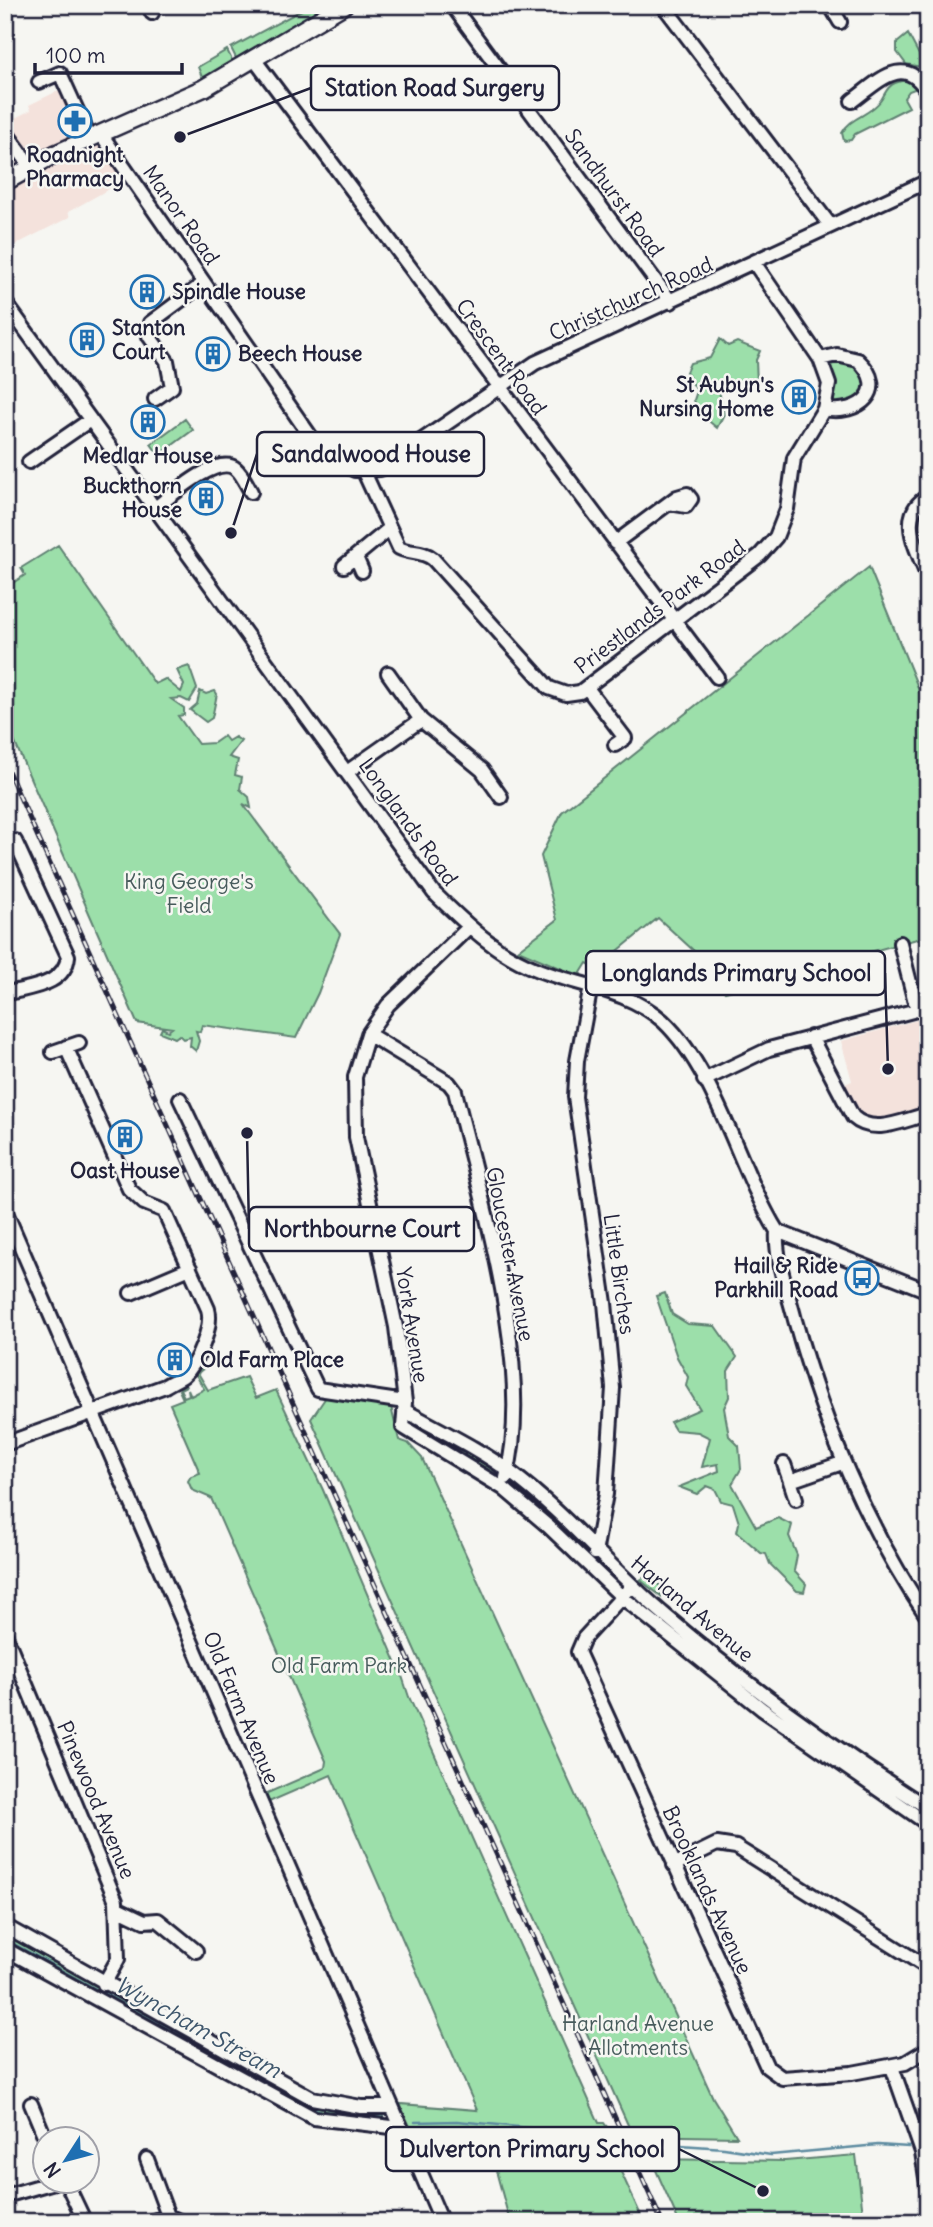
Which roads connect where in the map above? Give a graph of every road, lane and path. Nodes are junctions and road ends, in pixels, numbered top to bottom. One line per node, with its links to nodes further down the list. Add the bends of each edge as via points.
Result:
1 (344, 5): 6 (main road)
2 (452, 5): 19 (street, Sandhurst Road)
3 (663, 5): 15 (street)
4 (830, 5): 5 (street)
5 (840, 22)
6 (254, 59): 11 (main road, via 198,91); 21 (street, Crescent Road)
7 (39, 82): 11 (street, Manor Road, via 60,73)
8 (928, 93): 9 (street, via 916,77 896,72)
9 (852, 101)
10 (5, 131): 12 (street)
11 (96, 136): 12 (main road); 17 (street, Manor Road)
12 (31, 167): 14 (main road)
13 (928, 181): 15 (street, Christchurch Road)
14 (5, 182)
15 (831, 225): 16 (street, Christchurch Road)
16 (755, 264): 19 (street, Christchurch Road); 20 (street, Priestlands Park Road)
17 (204, 282): 22 (street, via 150,323 149,336 167,361 172,387); 26 (street, Manor Road, via 324,453)
18 (5, 302): 24 (street, Longlands Road)
19 (671, 302): 21 (street, Christchurch Road, via 535,363)
20 (820, 359): 23 (street, Priestlands Park Road, via 829,384); 23 (street, via 837,355 859,360 872,387 860,406 850,411)
21 (498, 386): 26 (street, Christchurch Road, via 387,465); 32 (street, Crescent Road)
22 (155, 399)
23 (824, 410): 37 (street, Priestlands Park Road, via 794,458 791,497 776,537 749,564)
24 (90, 420): 25 (street); 30 (street, Longlands Road)
25 (29, 463)
26 (363, 472): 31 (street, Priestlands Park Road)
27 (251, 492): 30 (street, via 235,468 225,464 213,467)
28 (928, 496): 36 (street, via 913,509 909,523)
29 (669, 503): 32 (street)
30 (154, 509): 43 (street, Longlands Road)
31 (388, 529): 33 (street); 40 (street, Priestlands Park Road, via 399,548 433,559 549,688 566,694)
32 (615, 543): 37 (street, Crescent Road)
33 (356, 557): 34 (street); 35 (street)
34 (344, 566)
35 (362, 571)
36 (928, 578)
37 (673, 621): 39 (street, Crescent Road); 40 (street, Priestlands Park Road)
38 (388, 673): 41 (street)
39 (717, 677)
40 (587, 688): 42 (street, via 625,738)
41 (421, 720): 43 (street); 44 (street, via 482,771)
42 (615, 745)
43 (347, 772): 46 (street, Longlands Road, via 434,893)
44 (501, 797)
45 (15, 841): 49 (street, via 68,957 64,973 57,979)
46 (469, 927): 48 (street, Longlands Road, via 498,950 534,969); 51 (street, York Avenue, via 388,1005)
47 (900, 943): 50 (street)
48 (591, 986): 54 (street, Longlands Road, via 625,996 663,1022); 72 (street, Little Birches, via 575,1097 613,1388)
49 (5, 993)
50 (922, 1008): 52 (street)
51 (368, 1034): 62 (street, York Avenue, via 355,1077 356,1137 396,1327); 68 (street, Gloucester Avenue, via 455,1091 491,1231 512,1364 513,1434)
52 (811, 1037): 54 (street, via 769,1049); 56 (street, via 859,1123 878,1127)
53 (79, 1043): 59 (street, via 59,1050 129,1189 144,1203 164,1211)
54 (704, 1080): 58 (street, Longlands Road)
55 (180, 1099): 62 (street, via 318,1389)
56 (928, 1114)
57 (5, 1210): 63 (street, Old Farm Avenue)
58 (777, 1231): 60 (street); 66 (street, Longlands Road, via 780,1263 809,1369)
59 (190, 1268): 61 (street); 63 (street, via 210,1316 188,1370 165,1386)
60 (928, 1291)
61 (131, 1293)
62 (404, 1406): 64 (street, York Avenue, via 403,1427); 68 (street, Harland Avenue)
63 (93, 1413): 65 (street); 92 (street, Old Farm Avenue)
64 (412, 1434): 70 (street, Harland Avenue)
65 (5, 1444)
66 (842, 1463): 69 (street); 75 (street, Longlands Road, via 876,1534)
67 (784, 1464): 69 (street)
68 (508, 1470): 70 (street, Gloucester Avenue); 72 (street, Harland Avenue)
69 (790, 1481): 71 (street)
70 (503, 1488): 73 (street, Harland Avenue)
71 (796, 1499)
72 (597, 1550): 73 (street, Little Birches); 74 (street, Harland Avenue)
73 (590, 1566): 74 (street, Harland Avenue)
74 (626, 1592): 77 (street, Harland Avenue); 78 (street, Harland Avenue, via 762,1709); 80 (street, Brooklands Avenue, via 584,1638 578,1652)
75 (928, 1618)
76 (5, 1634): 81 (street, Pinewood Avenue)
77 (925, 1801): 78 (street)
78 (913, 1814): 79 (street, Harland Avenue)
79 (928, 1824)
80 (674, 1865): 87 (street, via 717,1843 736,1847); 90 (street, Brooklands Avenue, via 772,2074 782,2078)
81 (117, 1908): 83 (street, via 144,1921); 88 (street, Pinewood Avenue, via 118,1958)
82 (167, 1910): 83 (street)
83 (158, 1920): 86 (street)
84 (5, 1926): 88 (street)
85 (5, 1949): 94 (street, via 314,2118)
86 (196, 1951)
87 (928, 1968)
88 (104, 1984): 92 (street, via 312,2098)
89 (928, 2049): 90 (street, Brooklands Avenue)
90 (892, 2067): 97 (street, via 922,2152)
91 (31, 2104): 93 (street)
92 (391, 2107): 94 (street, Old Farm Avenue)
93 (40, 2126)
94 (400, 2128): 104 (street, Old Farm Avenue)
95 (147, 2159): 100 (street)
96 (32, 2188): 98 (street)
97 (928, 2191)
98 (5, 2196)
99 (72, 2196): 101 (street)
100 (168, 2216): 102 (street); 103 (street)
101 (85, 2222)
102 (150, 2222)
103 (181, 2222)
104 (442, 2222)

